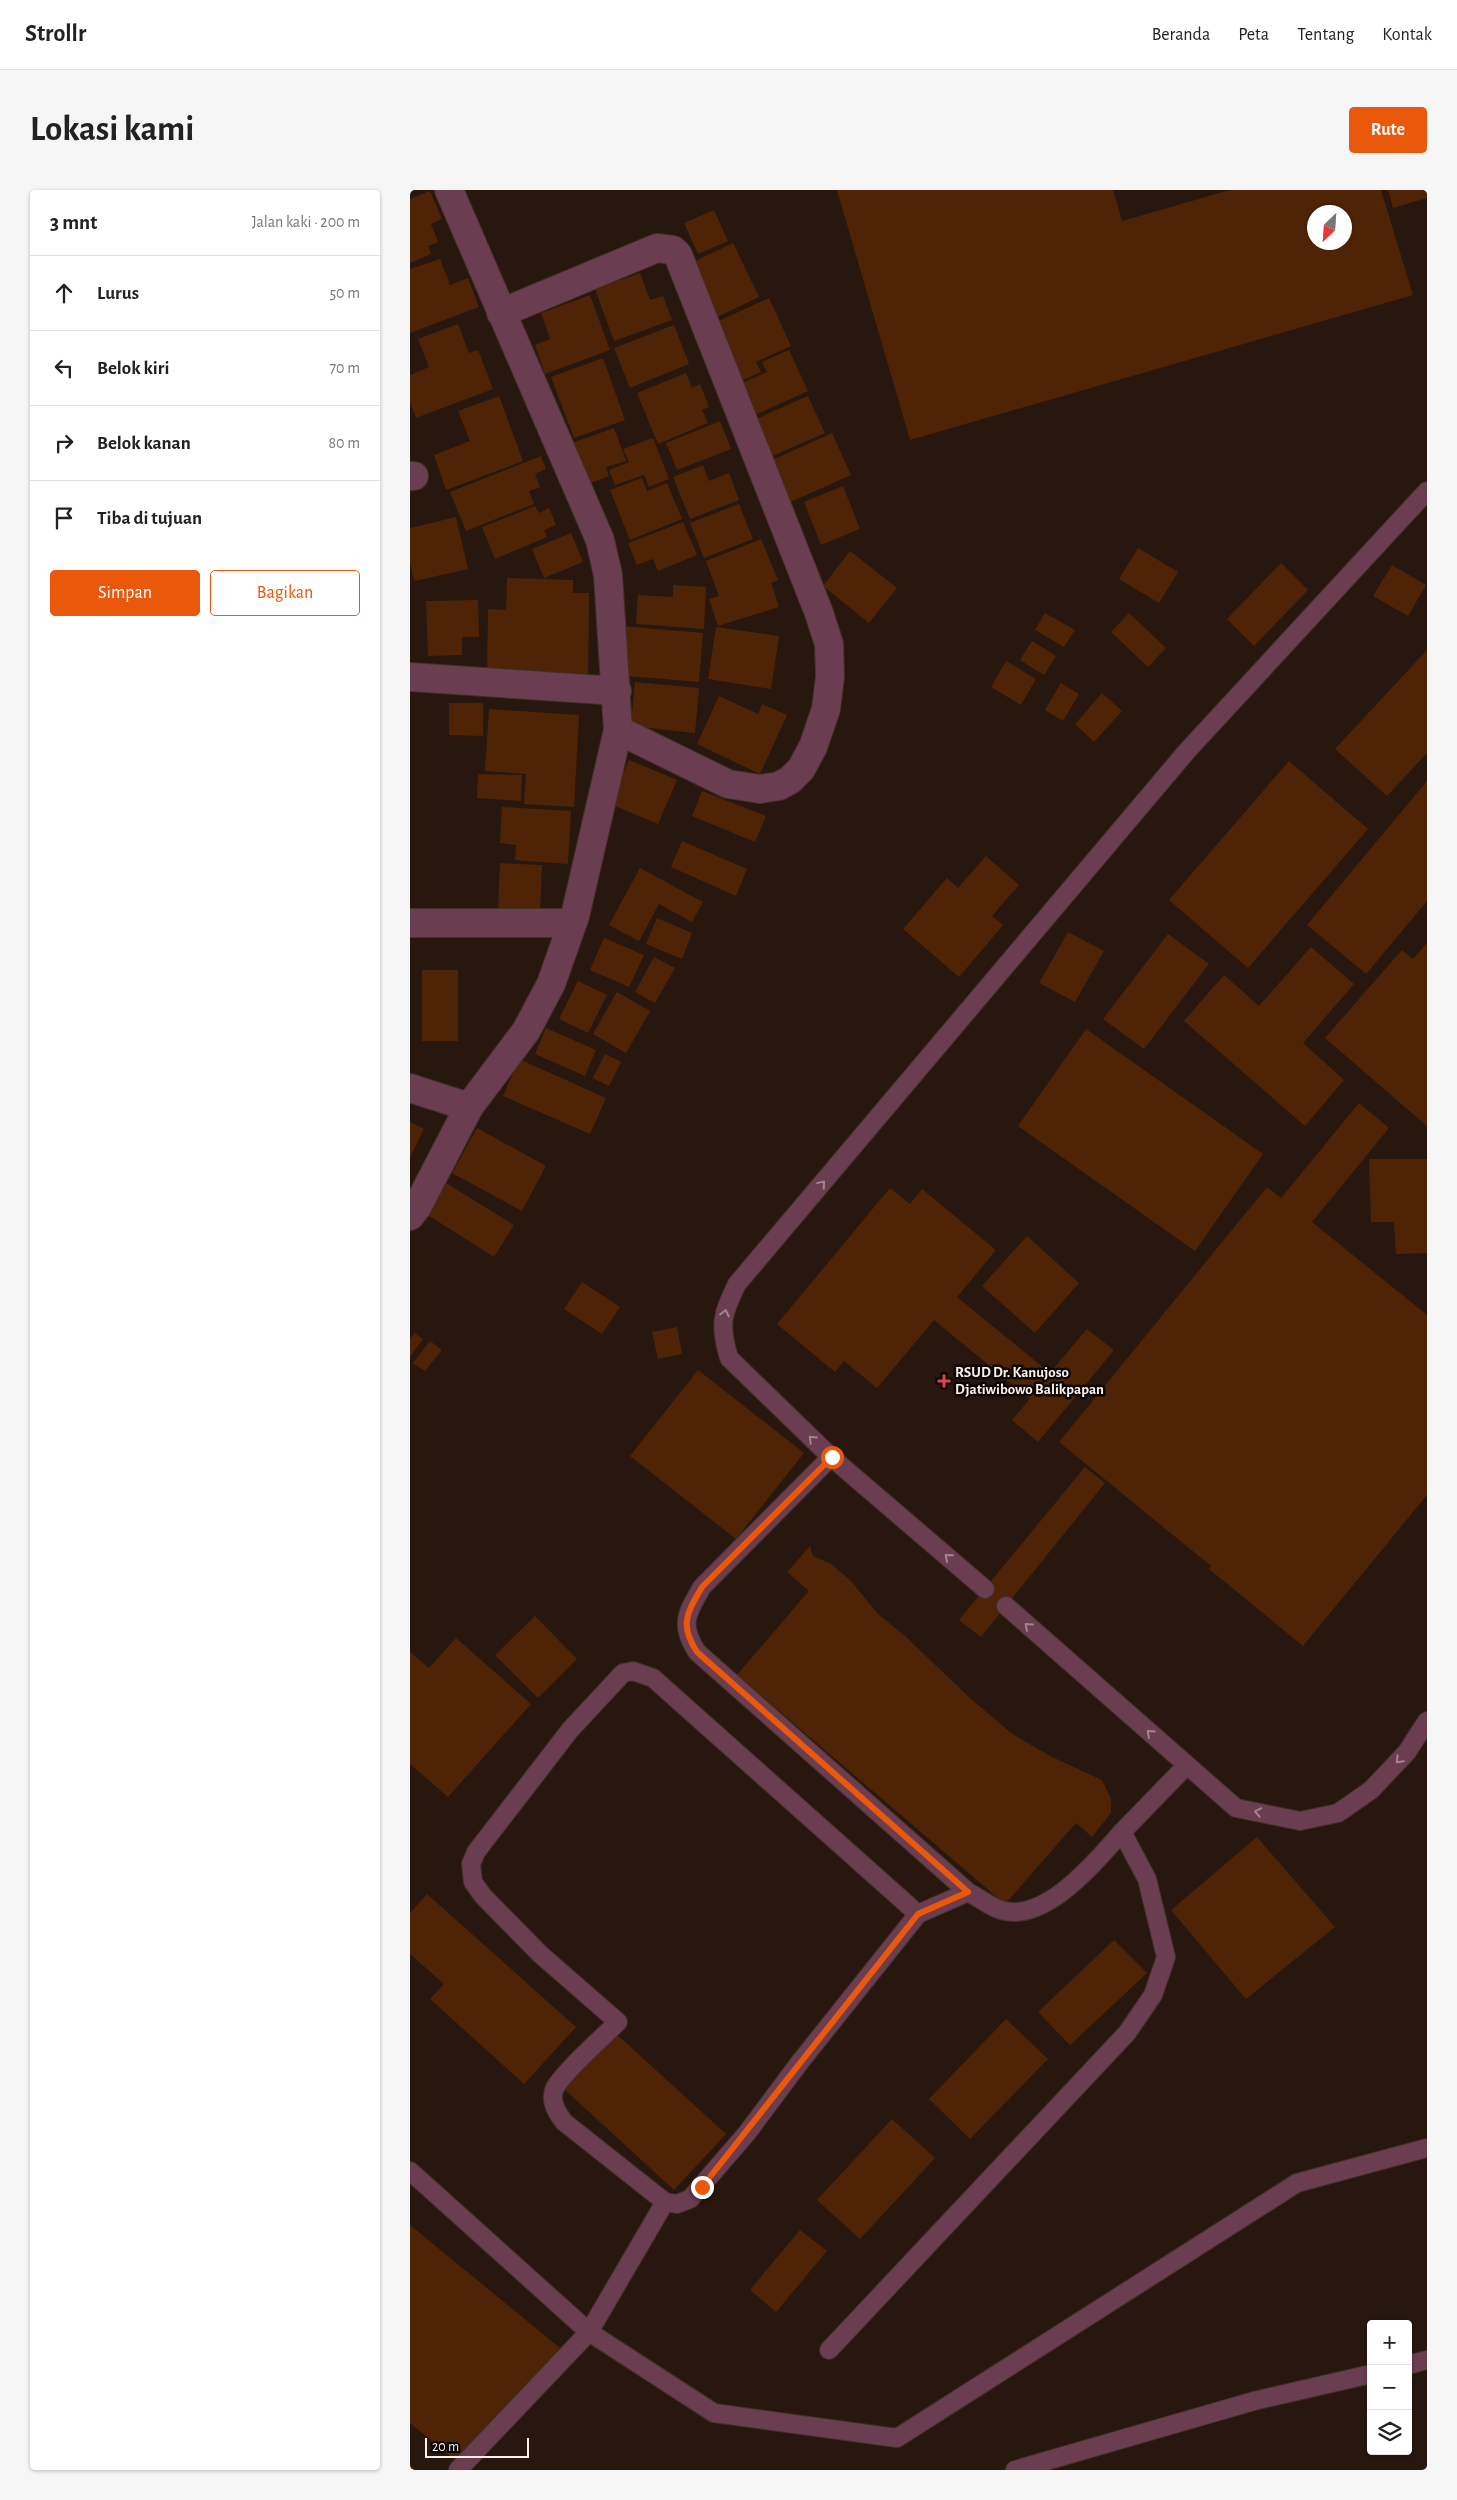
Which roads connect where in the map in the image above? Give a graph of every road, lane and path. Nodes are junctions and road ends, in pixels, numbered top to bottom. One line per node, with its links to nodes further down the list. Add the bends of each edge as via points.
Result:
1 (450, 190): 2 (street)
2 (502, 313): 5 (street, via 600,540 608,575); 6 (street, via 657,248 673,250 678,255 796,550 829,644 830,678 823,717 801,769 779,786 760,789 728,784)
3 (1427, 491): 12 (lane, one-way to 3, via 729,1358 723,1336 724,1312 738,1284 1187,752)
4 (410, 677): 5 (street)
5 (617, 691): 6 (street)
6 (618, 730): 8 (street)
7 (410, 923): 8 (street)
8 (572, 923): 10 (street, via 551,984 526,1031)
9 (410, 1088): 10 (street)
10 (470, 1106): 11 (street)
11 (410, 1216)
12 (832, 1457): 13 (lane, one-way to 12); 18 (lane, via 702,1587 688,1613 686,1628 690,1641 697,1652)
13 (985, 1589)
14 (1006, 1606): 16 (lane, one-way to 14)
15 (1427, 1721): 16 (lane, one-way to 16, via 1407,1752 1371,1790 1338,1813 1300,1821 1236,1808)
16 (1186, 1766): 17 (lane)
17 (1122, 1832): 18 (lane, via 1088,1869 1049,1902 1013,1912 999,1910); 24 (lane, via 1147,1879 1166,1957 1153,1995 1126,2033)
18 (968, 1892): 19 (lane)
19 (918, 1914): 22 (lane, via 702,2187 690,2199 677,2204); 22 (lane, via 653,1678 633,1672 623,1673 570,1730 476,1852 471,1864 473,1882 515,1930 618,2022 554,2089 553,2100 564,2122)
20 (1427, 2148): 23 (lane, via 1297,2183 896,2438 714,2413)
21 (410, 2171): 23 (lane)
22 (664, 2202): 23 (lane)
23 (589, 2332): 28 (lane)
24 (829, 2350)
25 (1427, 2360): 26 (lane)
26 (1412, 2364)
27 (1367, 2375): 29 (lane, via 1254,2401)
28 (458, 2470)
29 (1015, 2470)

